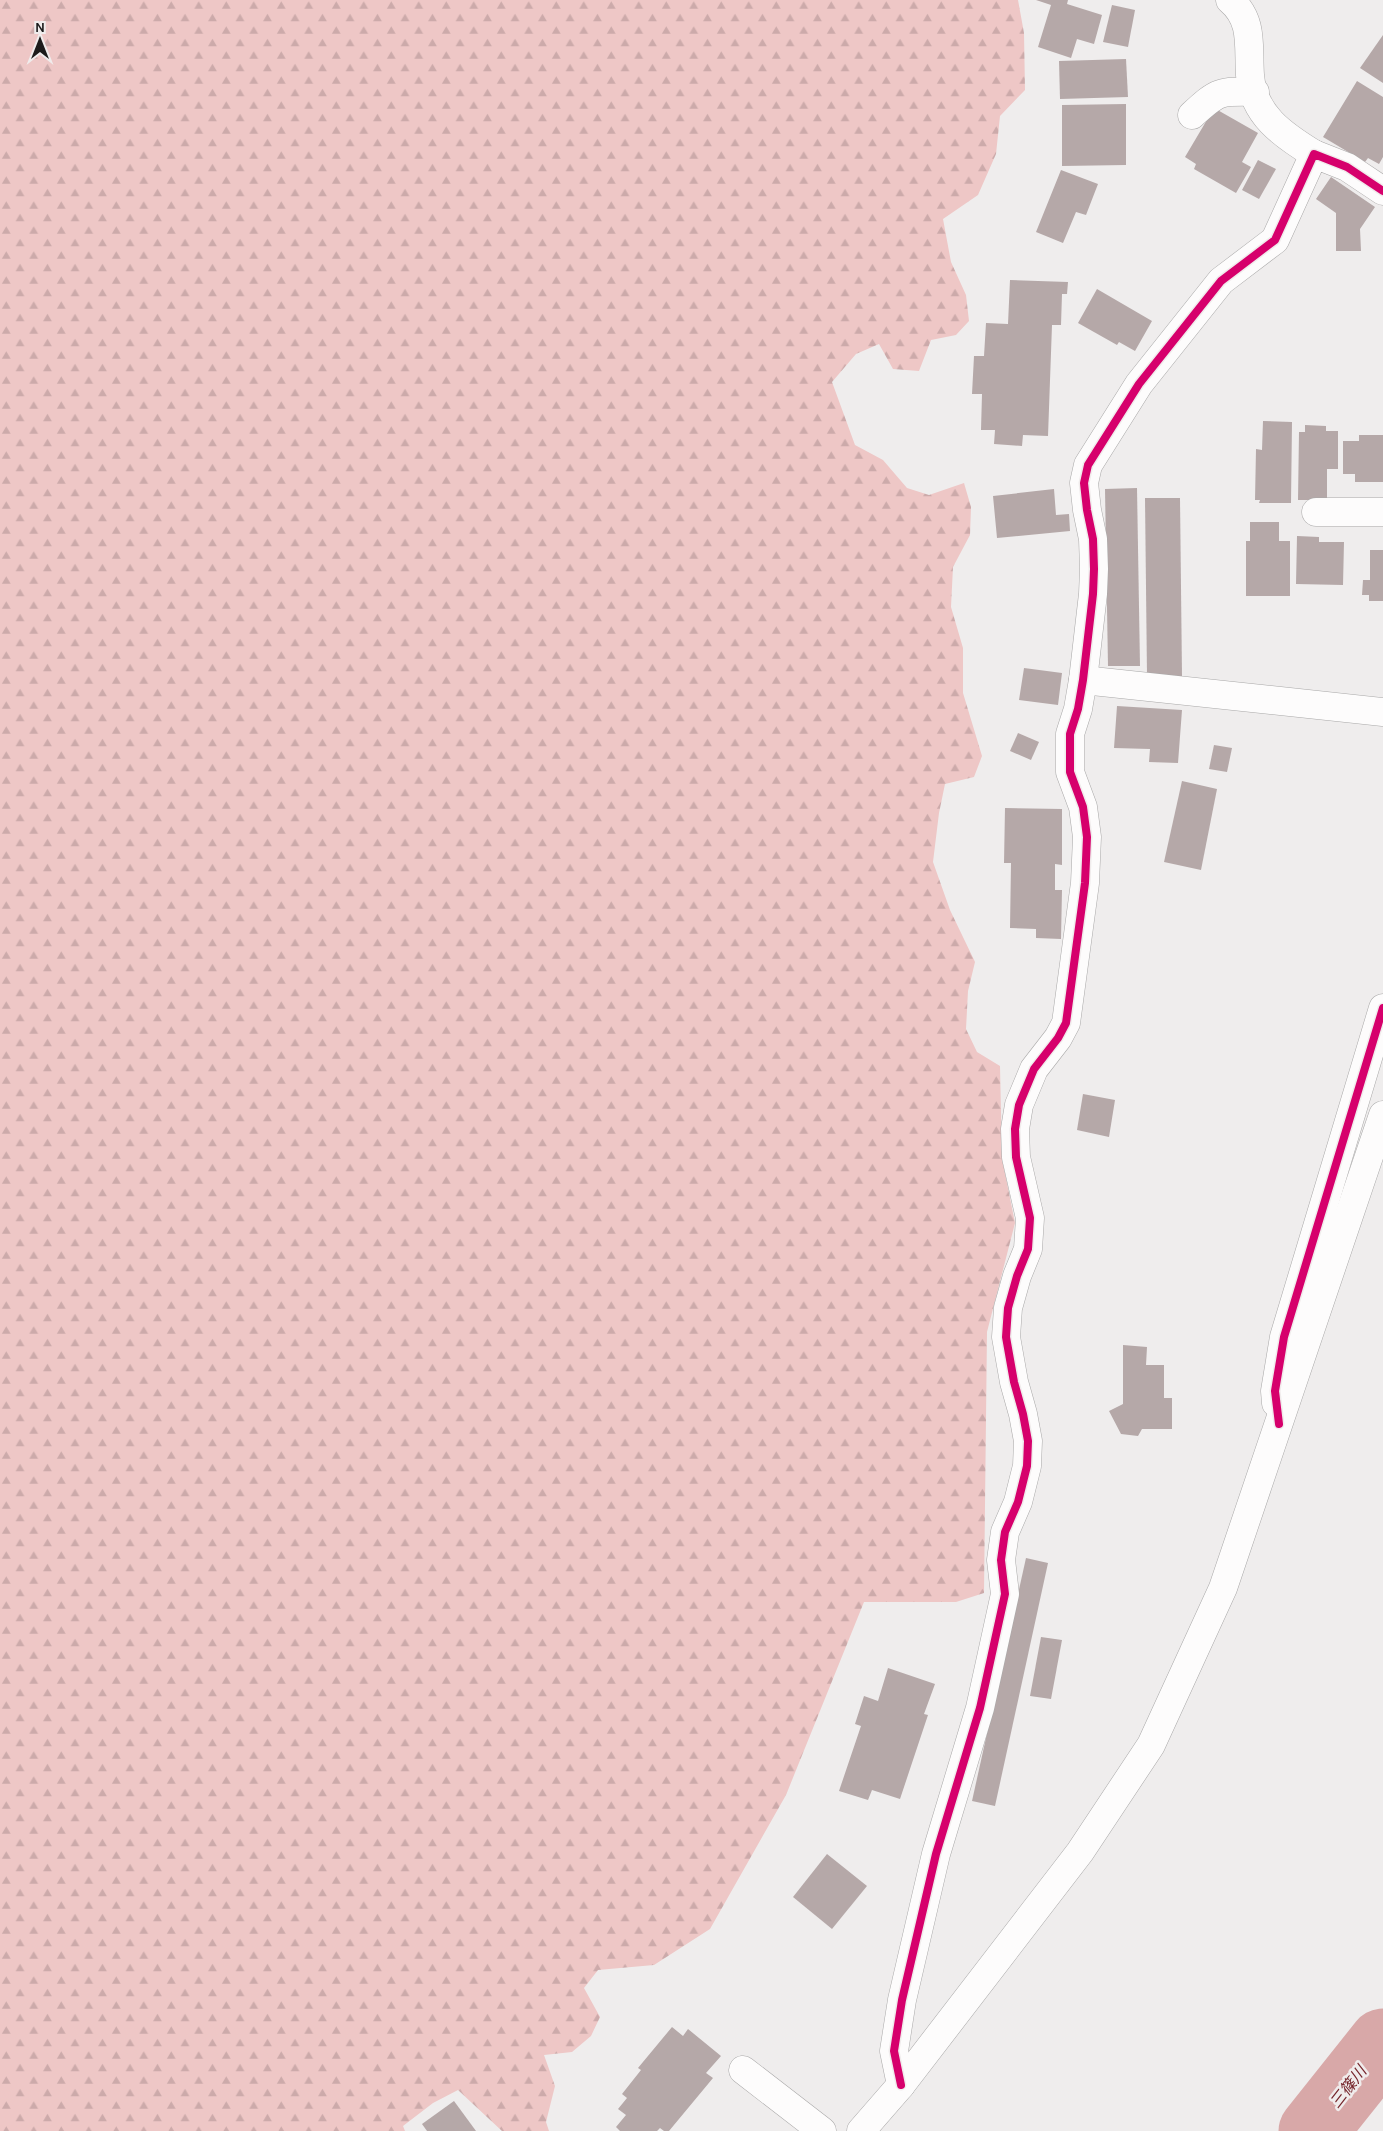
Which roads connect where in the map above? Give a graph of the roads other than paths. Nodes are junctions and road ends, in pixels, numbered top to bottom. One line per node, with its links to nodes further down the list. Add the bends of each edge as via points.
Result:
1 (1230, 0): 2 (street, via 1248,26 1250,76)
2 (1255, 92): 3 (street, via 1228,91 1213,96); 4 (street, via 1257,102 1269,121 1286,137)
3 (1192, 115)
4 (1314, 154): 5 (street, via 1347,167); 8 (street, via 1275,240 1221,282 1139,384 1088,465 1084,483 1094,569)
5 (1383, 191)
6 (1316, 512): 7 (street)
7 (1383, 512)
8 (1083, 680): 9 (street); 14 (street, via 1070,734 1070,772 1083,807 1087,837 1085,883 1066,1023 1034,1069 1019,1105 1015,1129 1016,1157 1030,1218 1028,1249 1008,1308 1006,1337 1028,1441 1027,1466 1018,1502 1005,1532 1001,1560 1005,1594 980,1708 936,1854 902,2000 894,2051)
9 (1383, 712)
10 (1383, 1008): 12 (street, via 1284,1337 1275,1391)
11 (1383, 1115): 12 (street)
12 (1279, 1424): 14 (street, via 1223,1588 1151,1745 1080,1852)
13 (743, 2070): 15 (street)
14 (901, 2085): 16 (street)
15 (822, 2131)
16 (861, 2131)

